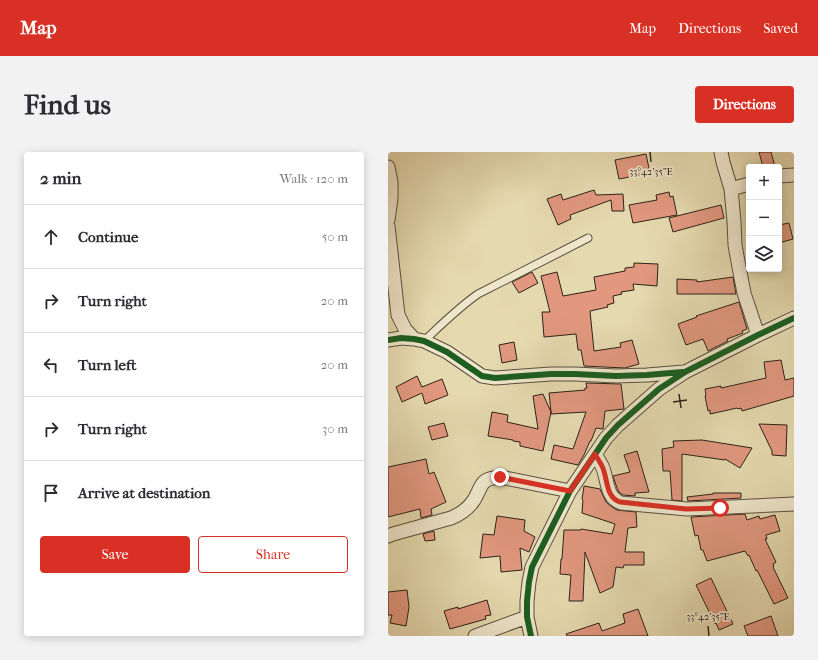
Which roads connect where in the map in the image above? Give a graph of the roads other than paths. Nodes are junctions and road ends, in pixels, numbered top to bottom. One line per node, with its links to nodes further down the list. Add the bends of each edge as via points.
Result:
1 (721, 152): 6 (street)
2 (388, 168): 7 (street, via 391,182)
3 (794, 175): 4 (street)
4 (782, 176)
5 (746, 185): 6 (street)
6 (731, 189): 11 (street, via 739,268 744,293)
7 (388, 220)
8 (388, 226): 13 (street, via 398,315 405,329)
9 (588, 238): 13 (lane, via 478,294)
10 (794, 318): 11 (street)
11 (758, 335): 14 (street)
12 (388, 340): 13 (street)
13 (419, 340): 14 (street, via 447,352 482,376 495,378 550,374 647,376)
14 (686, 372): 15 (street, via 659,389 618,425)
15 (595, 454): 16 (street); 17 (street, via 602,465 615,501 686,509)
16 (570, 491): 18 (street, via 493,477 483,482 464,512); 19 (street, via 532,566 528,588)
17 (794, 504)
18 (388, 536)
19 (528, 617): 20 (street); 21 (street)
20 (475, 636)
21 (531, 636)

